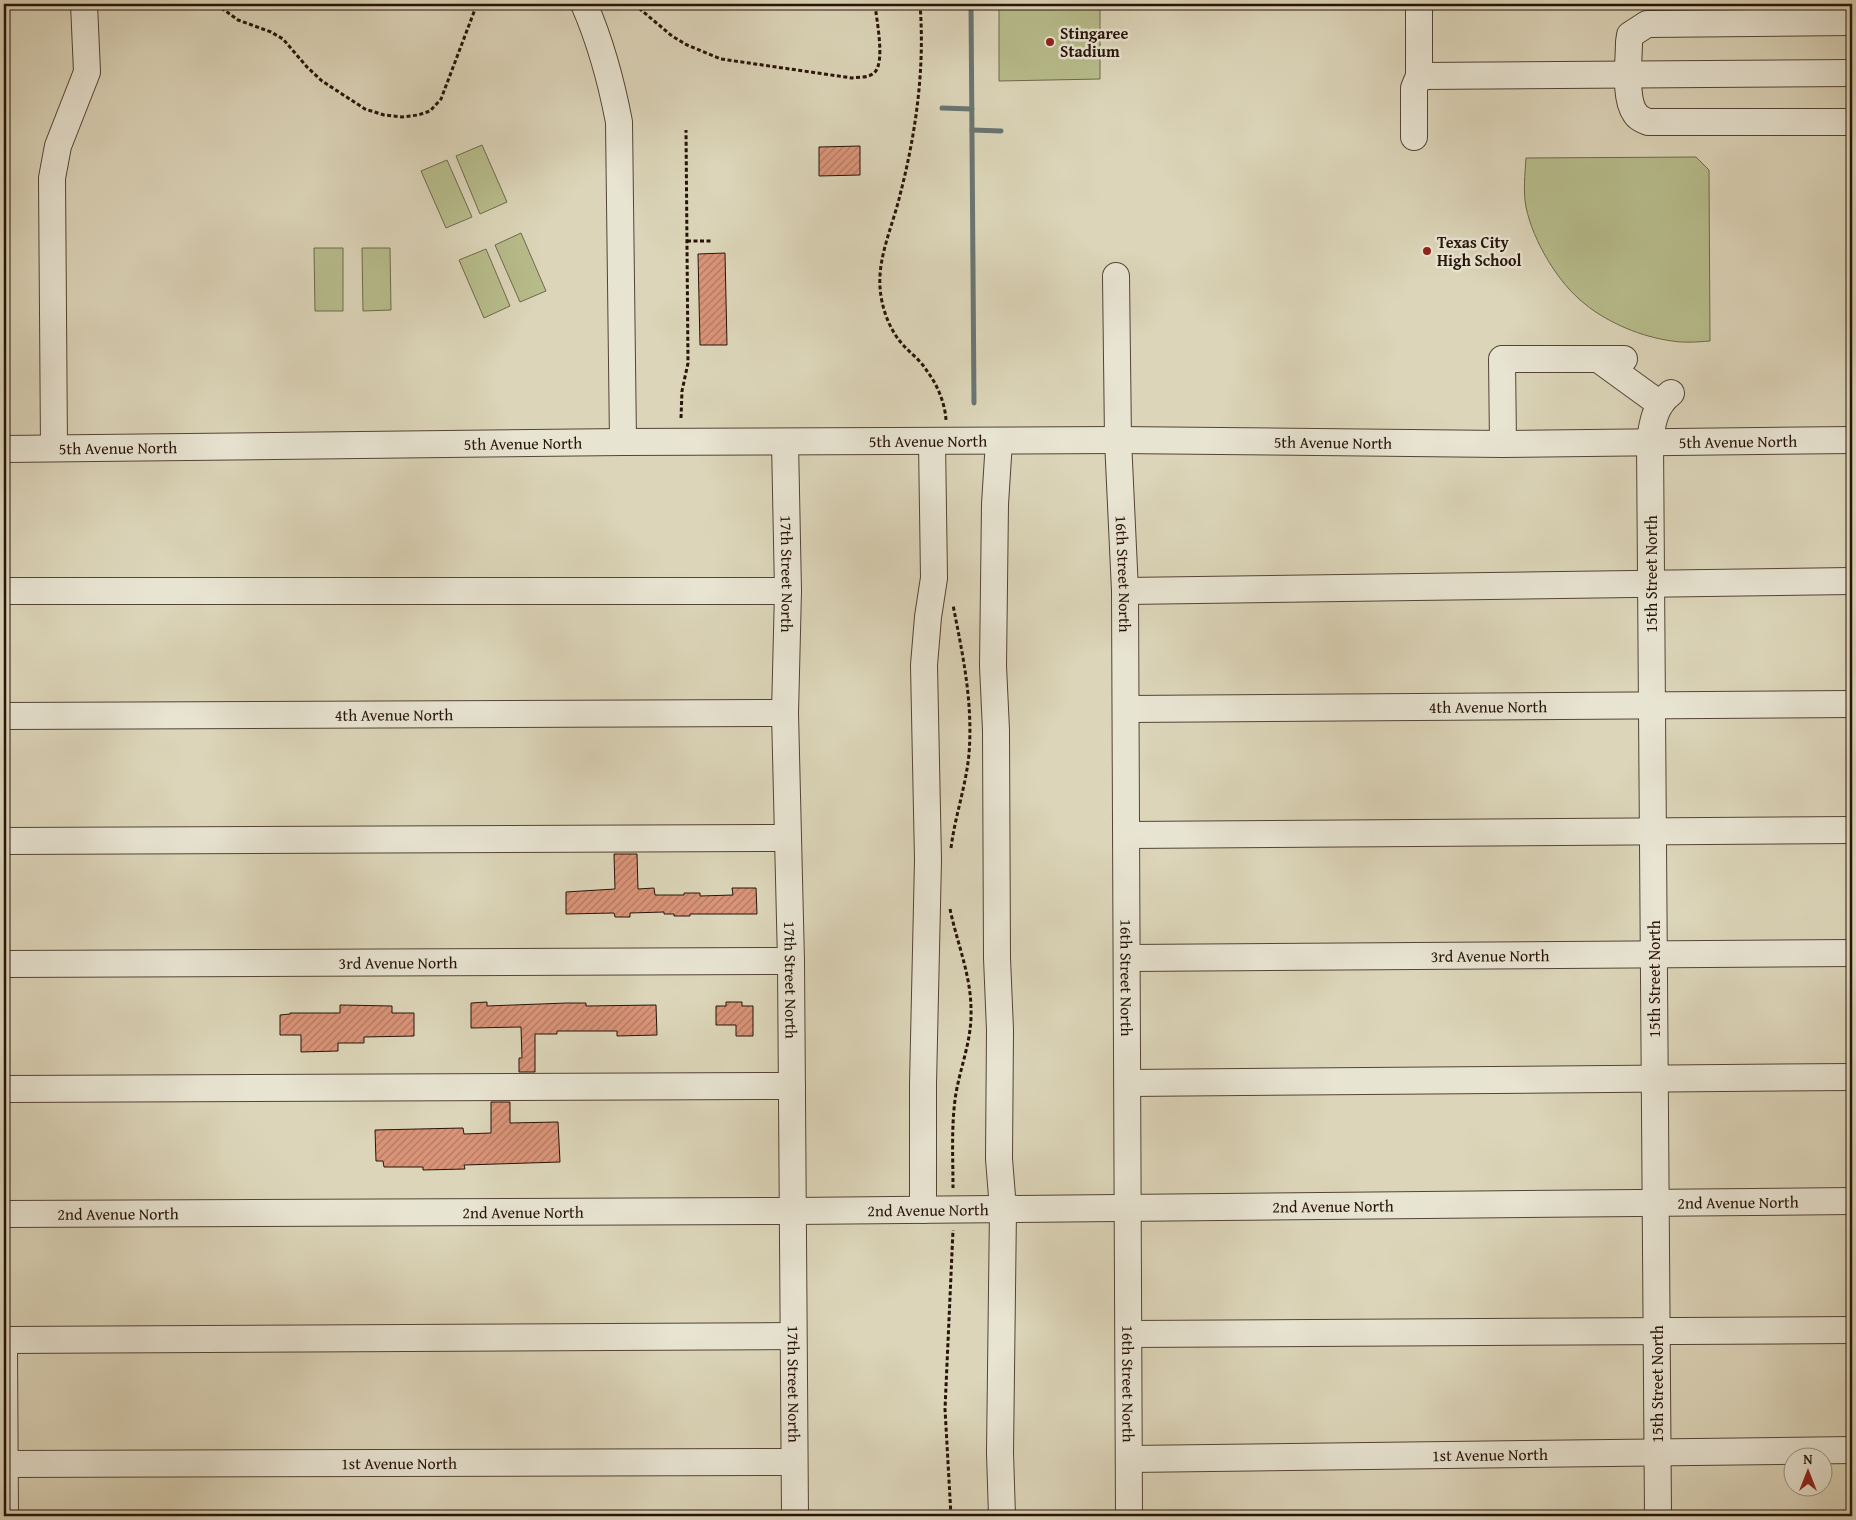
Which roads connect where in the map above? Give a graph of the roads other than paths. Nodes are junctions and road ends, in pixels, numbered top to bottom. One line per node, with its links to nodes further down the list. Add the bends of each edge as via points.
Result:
1 (84, 4): 21 (street, via 87,72 58,146 52,178)
2 (584, 4): 17 (street, via 612,83 619,122)
3 (1419, 4): 7 (street)
4 (1852, 22): 6 (street, via 1647,24 1630,35)
5 (1852, 73): 6 (street)
6 (1629, 75): 7 (street); 8 (street, via 1629,100 1639,118 1648,122)
7 (1418, 76): 9 (street, via 1414,88)
8 (1852, 122)
9 (1414, 137)
10 (1116, 276): 13 (street, 16th Street North)
11 (1598, 359): 12 (street); 19 (street, 15th Street North, via 1666,398 1652,428); 20 (street, via 1502,359)
12 (1624, 359)
13 (1118, 440): 16 (street, 5th Avenue North); 20 (street, 5th Avenue North); 27 (street, 16th Street North)
14 (1852, 440): 19 (street, 5th Avenue North)
15 (932, 441): 16 (street, 5th Avenue North); 18 (street, 5th Avenue North); 52 (street, via 934,578 924,665 928,860)
16 (999, 441): 51 (street, via 993,666 1000,1030 999,1159)
17 (623, 442): 18 (street, 5th Avenue North); 21 (street, 5th Avenue North)
18 (785, 442): 26 (street, 17th Street North)
19 (1650, 442): 20 (street, 5th Avenue North); 24 (street, 15th Street North)
20 (1503, 444)
21 (54, 448): 22 (street, 5th Avenue North)
22 (4, 449)
23 (1852, 581): 24 (street)
24 (1652, 583): 27 (street); 29 (street, 15th Street North)
25 (4, 591): 26 (street)
26 (788, 591): 31 (street, 17th Street North)
27 (1125, 591): 30 (street, 16th Street North)
28 (1852, 704): 29 (street, 4th Avenue North)
29 (1652, 705): 30 (street, 4th Avenue North); 33 (street, 15th Street North)
30 (1126, 709): 35 (street, 16th Street North)
31 (785, 713): 32 (street, 4th Avenue North); 36 (street, 17th Street North)
32 (4, 716)
33 (1653, 830): 34 (street); 35 (street); 39 (street, 15th Street North)
34 (1852, 830)
35 (1127, 835): 40 (street, 16th Street North)
36 (788, 838): 37 (street); 41 (street, 17th Street North)
37 (4, 841)
38 (1852, 953): 39 (street, 3rd Avenue North)
39 (1654, 954): 40 (street, 3rd Avenue North); 44 (street, 15th Street North)
40 (1128, 958): 45 (street, 16th Street North)
41 (791, 961): 42 (street, 3rd Avenue North); 46 (street, 17th Street North)
42 (4, 964)
43 (1852, 1077): 44 (street)
44 (1655, 1078): 45 (street); 49 (street, 15th Street North)
45 (1128, 1083): 50 (street, 16th Street North)
46 (792, 1086): 47 (street); 53 (street, 17th Street North)
47 (4, 1089)
48 (1852, 1201): 49 (street, 2nd Avenue North)
49 (1656, 1202): 50 (street, 2nd Avenue North); 55 (street, 15th Street North)
50 (1128, 1208): 51 (street, 2nd Avenue North); 57 (street, 16th Street North)
51 (1003, 1209): 52 (street, 2nd Avenue North); 68 (street)
52 (923, 1210): 53 (street, 2nd Avenue North)
53 (792, 1211): 54 (street, 2nd Avenue North); 58 (street, 17th Street North)
54 (4, 1214)
55 (1657, 1330): 56 (street); 57 (street); 62 (street, 15th Street North)
56 (1852, 1330)
57 (1129, 1334): 63 (street, 16th Street North)
58 (793, 1336): 59 (street); 64 (street, 17th Street North)
59 (4, 1340)
60 (4, 1349): 65 (street)
61 (1852, 1450): 62 (street, 1st Avenue North)
62 (1657, 1452): 63 (street, 1st Avenue North); 70 (street, 15th Street North)
63 (1129, 1459): 69 (street, 16th Street North)
64 (794, 1462): 65 (street, 1st Avenue North); 67 (street, 17th Street North)
65 (4, 1464): 66 (street)
66 (5, 1516)
67 (795, 1516)
68 (1002, 1516)
69 (1129, 1516)
70 (1658, 1516)

